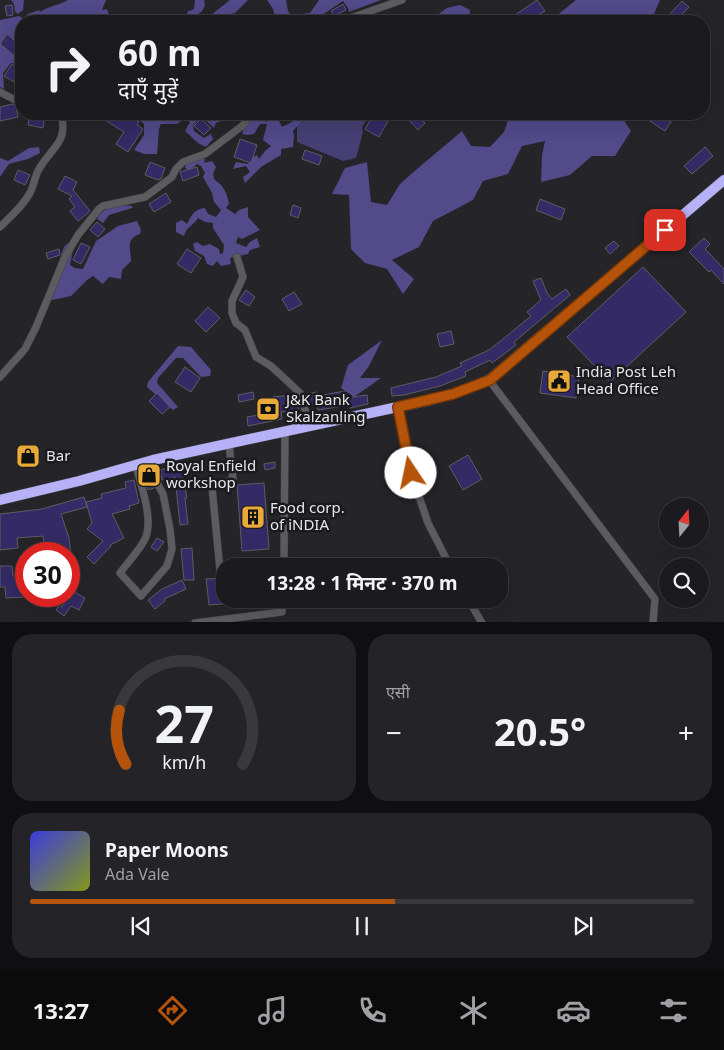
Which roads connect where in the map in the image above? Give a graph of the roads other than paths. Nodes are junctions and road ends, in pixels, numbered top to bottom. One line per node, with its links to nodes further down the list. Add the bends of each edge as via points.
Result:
1 (402, 0): 2 (street)
2 (359, 15)
3 (0, 92): 4 (street)
4 (15, 100)
5 (64, 120): 8 (street, via 63,136 38,170 30,193 21,207)
6 (247, 120): 10 (street, via 205,154 183,162 172,177 145,197 98,209 65,257 25,349)
7 (724, 180): 11 (highway)
8 (0, 227)
9 (238, 258): 13 (street, via 243,277 232,301 236,323 245,330 256,357 300,393)
10 (0, 377)
11 (490, 380): 12 (highway, via 453,394); 26 (street, via 655,599)
12 (398, 407): 13 (highway); 21 (street, via 411,473 428,523)
13 (310, 426): 14 (highway)
14 (285, 432): 15 (highway); 20 (street)
15 (229, 444): 16 (highway); 19 (street, via 233,478 212,487)
16 (153, 460): 17 (highway); 17 (street, via 163,494 172,549 167,566 141,596 120,574 145,539 148,528)
17 (136, 466): 18 (highway)
18 (0, 500)
19 (219, 558)
20 (284, 558)
21 (446, 558)
22 (282, 608): 24 (street, via 282,612)
23 (473, 608): 25 (street)
24 (195, 622)
25 (482, 622)
26 (653, 622)

